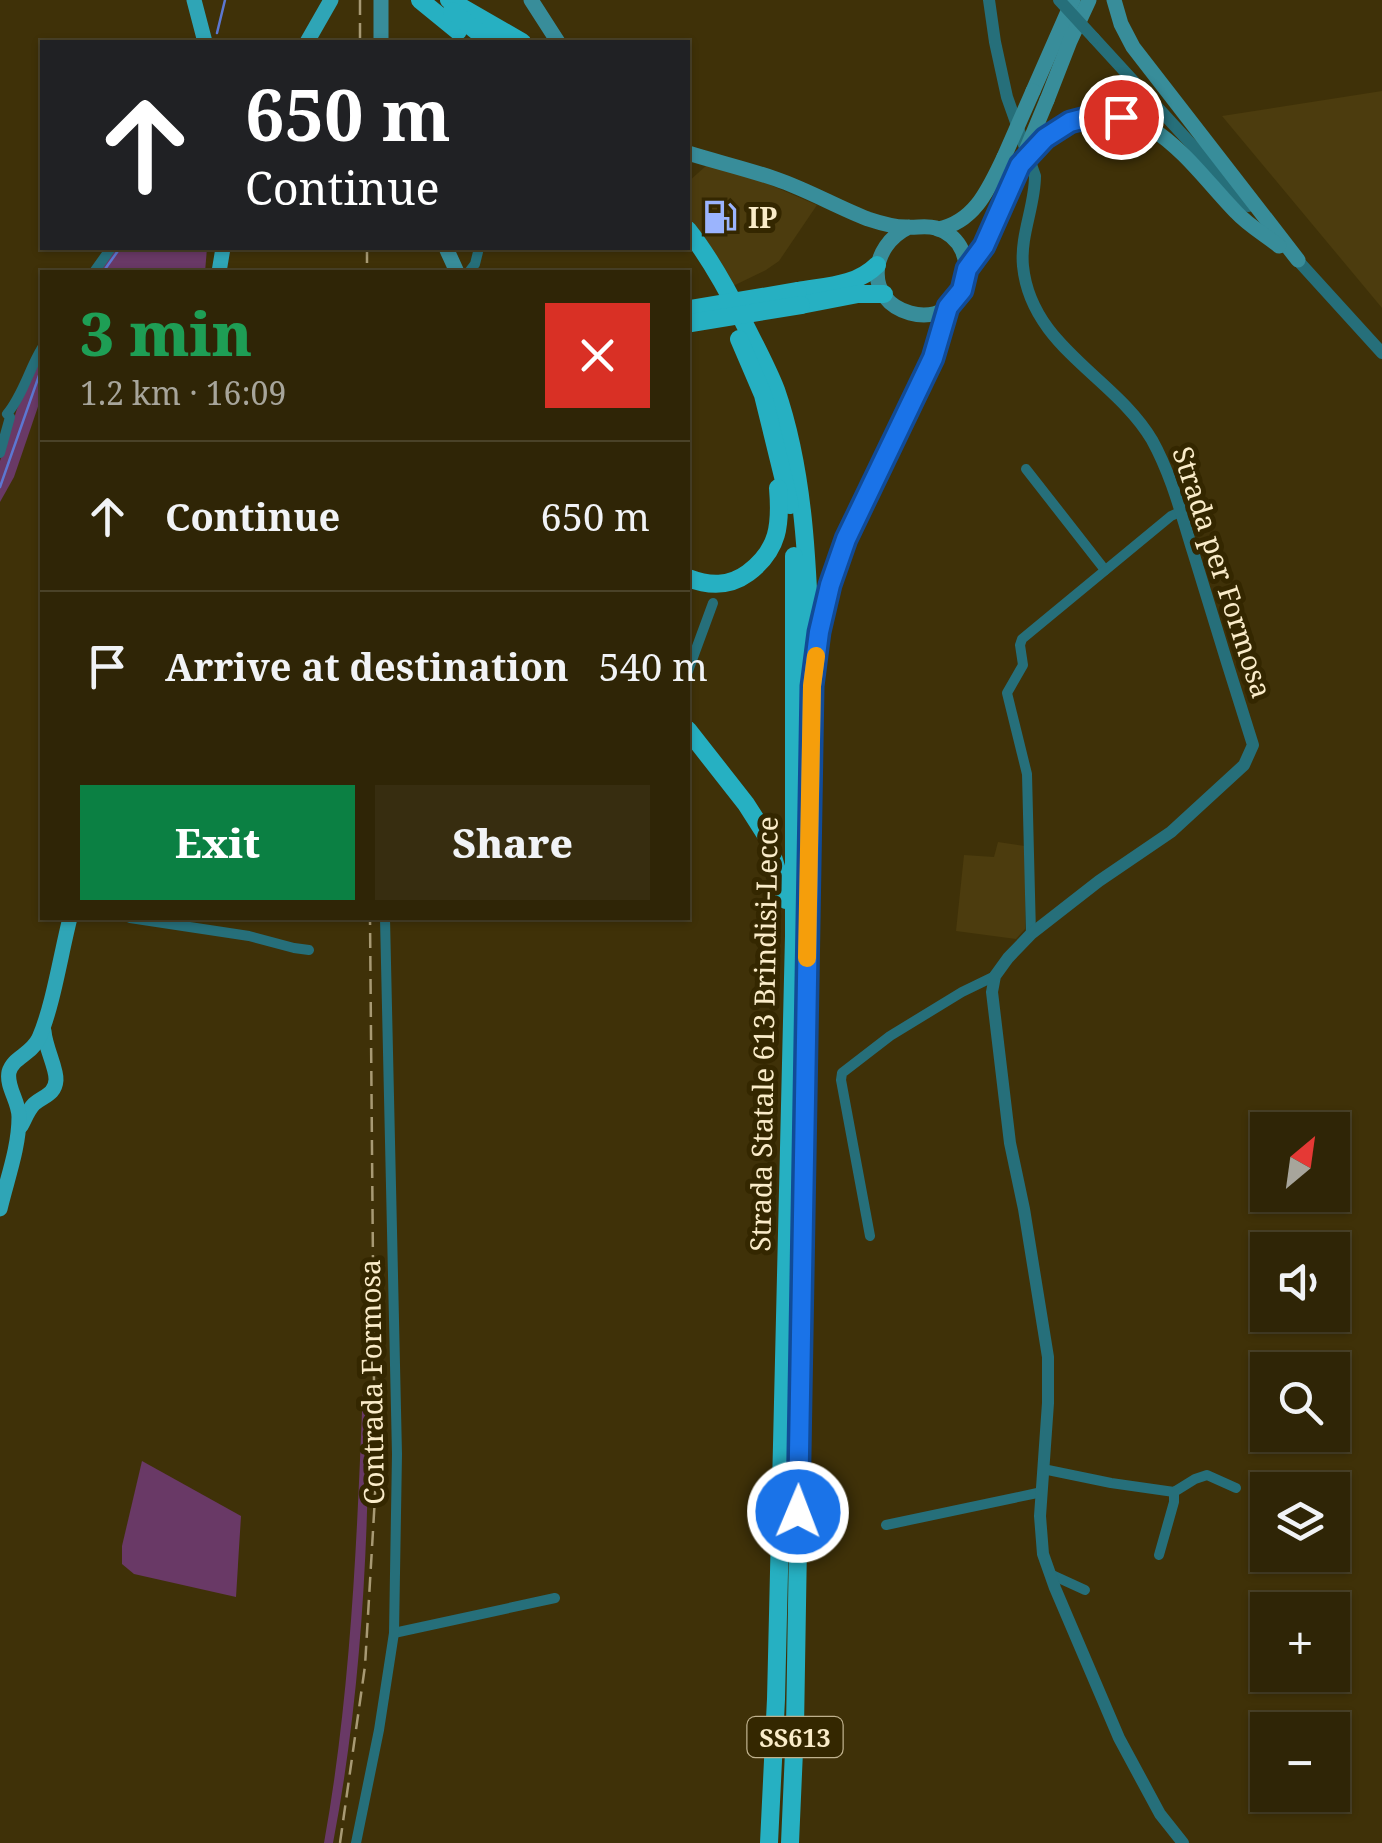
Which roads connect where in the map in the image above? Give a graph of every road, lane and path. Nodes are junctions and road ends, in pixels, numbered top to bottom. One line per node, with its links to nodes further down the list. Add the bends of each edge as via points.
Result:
1 (194, 0): 13 (main road)
2 (331, 0): 14 (main road)
3 (381, 0): 15 (main road)
4 (450, 0): 5 (highway); 18 (highway)
5 (473, 0)
6 (531, 0): 19 (main road)
7 (989, 0): 40 (street, Strada per Formosa, via 1007,97 1036,176 1024,241 1030,297 1060,346 1134,415 1152,441)
8 (1059, 0): 27 (street, bridge)
9 (1073, 0): 20 (main road)
10 (1090, 0): 20 (main road)
11 (1114, 0): 27 (main road, via 1133,47)
12 (426, 1): 16 (highway); 17 (highway)
13 (202, 39)
14 (308, 40)
15 (381, 40)
16 (469, 40)
17 (487, 40)
18 (519, 40)
19 (557, 40)
20 (1040, 95): 22 (main road, bridge); 24 (main road, bridge, via 971,212)
21 (690, 154): 23 (main road, via 776,179 869,220)
22 (1020, 165): 27 (main road, bridge, via 1070,122 1121,117 1179,148 1239,216); 29 (main road)
23 (909, 228): 24 (main road); 28 (main road, via 887,242)
24 (938, 228): 29 (main road, via 958,244)
25 (690, 233): 45 (highway, Strada Statale 613 Brindisi-Lecce / SS613, via 742,318 787,428 806,565)
26 (688, 250): 37 (highway, Strada Statale 613 Brindisi-Lecce / SS613, via 740,340)
27 (1298, 260): 35 (street)
28 (877, 265): 30 (main road); 31 (highway, via 863,277)
29 (967, 269): 32 (main road)
30 (884, 294): 31 (highway); 32 (main road, via 920,316)
31 (799, 298): 33 (highway, bridge)
32 (948, 307): 45 (highway, via 933,358 846,539 826,600)
33 (690, 316)
34 (40, 352): 36 (street, via 16,403)
35 (1382, 353)
36 (4, 413): 38 (street, via 9,422)
37 (774, 442): 42 (highway, via 780,515 773,548 736,582 706,585); 51 (highway, Strada Statale 613 Brindisi-Lecce / SS613, via 790,504 795,563)
38 (0, 453)
39 (1026, 470): 41 (street)
40 (1180, 512): 41 (street); 50 (street, Strada per Formosa, via 1254,745 1244,765 1172,832)
41 (1105, 570): 50 (street, via 1026,634 1021,672 1007,693 1027,774)
42 (690, 579)
43 (712, 603): 44 (street)
44 (690, 664)
45 (812, 686): 76 (highway, Strada Statale 613 Brindisi-Lecce / SS613)
46 (690, 733): 51 (highway, via 768,837)
47 (70, 920): 54 (main road)
48 (143, 920): 52 (street)
49 (385, 920): 73 (street, Contrada Formosa, via 398,1454)
50 (1031, 934): 53 (street, Strada per Formosa)
51 (794, 936): 75 (highway, Strada Statale 613 Brindisi-Lecce / SS613)
52 (309, 950)
53 (996, 976): 63 (street, Strada per Formosa, via 890,1036 842,1073); 64 (street, via 1003,1096 1048,1357)
54 (44, 1024): 55 (main road); 57 (main road)
55 (23, 1057): 56 (street); 57 (main road); 59 (main road, via 10,1070)
56 (0, 1062)
57 (51, 1063): 60 (main road, via 56,1082)
58 (0, 1076): 59 (street)
59 (13, 1092): 60 (main road); 61 (main road)
60 (38, 1102): 61 (main road)
61 (18, 1135): 62 (main road)
62 (0, 1209)
63 (870, 1236)
64 (1044, 1469): 66 (street); 67 (street)
65 (1236, 1488): 67 (street, via 1207,1476)
66 (1042, 1492): 68 (street); 70 (street, via 1040,1532)
67 (1174, 1492): 69 (street)
68 (886, 1525)
69 (1158, 1555)
70 (1050, 1574): 71 (street); 77 (street, via 1119,1738)
71 (1085, 1590)
72 (555, 1598): 73 (street)
73 (394, 1632): 74 (street, Contrada Formosa)
74 (356, 1843)
75 (769, 1843)
76 (790, 1843)
77 (1182, 1843)

